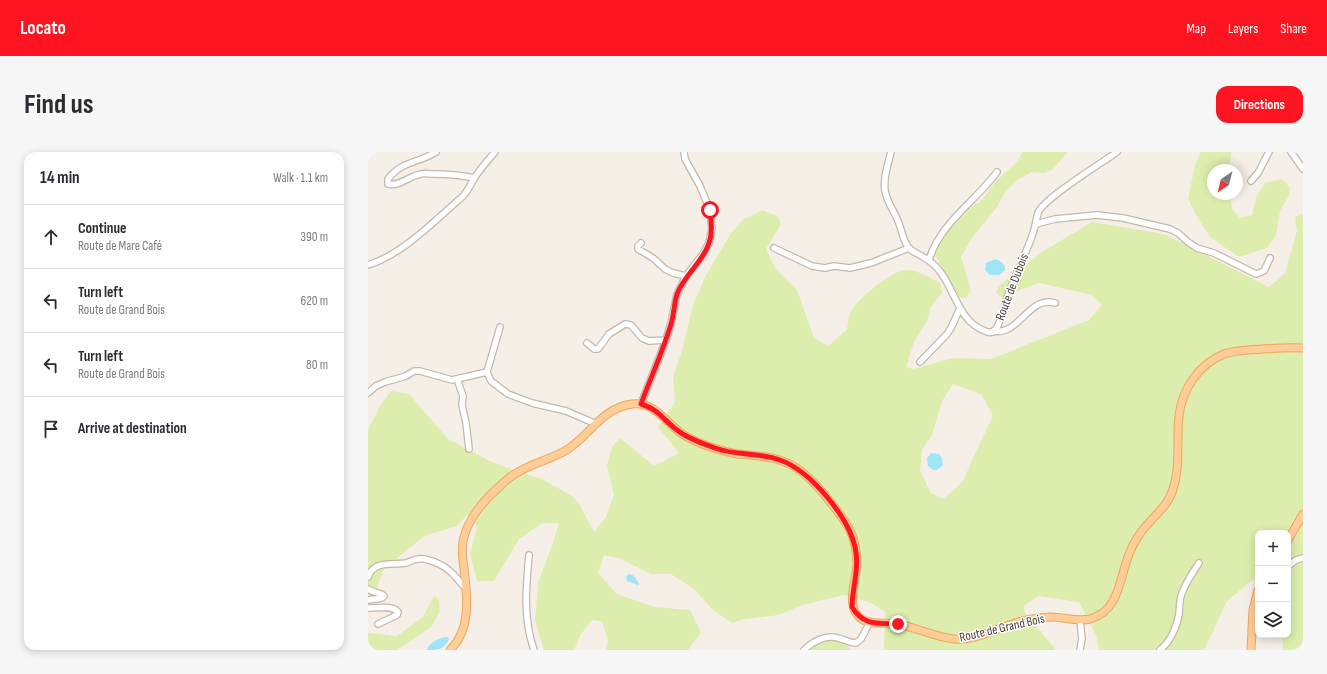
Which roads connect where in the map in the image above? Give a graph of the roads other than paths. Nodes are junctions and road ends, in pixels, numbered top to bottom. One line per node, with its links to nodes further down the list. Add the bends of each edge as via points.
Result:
1 (436, 152): 10 (street, via 403,165 388,179 388,184 401,183 407,178 421,174)
2 (495, 152): 10 (street)
3 (684, 152): 19 (street, via 710,210 712,229 704,254)
4 (891, 152): 15 (street, via 886,170 885,189)
5 (1117, 152): 12 (street, Route de Dubois, via 1042,206)
6 (1269, 152): 11 (street, via 1258,174)
7 (1292, 152): 8 (street)
8 (1303, 169)
9 (997, 172): 17 (street, via 953,219 940,236)
10 (474, 178): 18 (street, via 469,190 461,198 407,244 380,261)
11 (1251, 181)
12 (1036, 224): 16 (street, via 1055,219 1097,215 1123,218 1178,233 1197,248 1214,253 1256,274 1266,269); 23 (street, Route de Dubois)
13 (641, 243): 19 (street, via 638,249 653,258 665,270)
14 (774, 248): 15 (street, via 812,266 825,268 850,268 871,263)
15 (909, 248): 17 (street, Route de Dubois)
16 (1270, 258)
17 (929, 260): 21 (street, Route de Dubois, via 945,277)
18 (368, 265)
19 (686, 276): 24 (street, via 677,294)
20 (1055, 303): 23 (street, via 1049,301 1038,304 1006,330)
21 (960, 308): 23 (street, Route de Dubois, via 975,326 986,332); 27 (street, via 947,334)
22 (500, 327): 28 (street)
23 (994, 331)
24 (666, 340): 25 (street, via 645,340 628,324 609,334 598,348 594,349); 31 (street)
25 (587, 343)
26 (1303, 348): 46 (main road, Route de Grand Bois, via 1244,350 1226,354 1213,360 1193,379 1180,407 1177,470 1169,500 1136,539 1111,605 1098,616)
27 (920, 362)
28 (487, 372): 29 (street); 32 (street, via 490,381 508,394)
29 (457, 379): 30 (street, via 414,371 376,386); 33 (street, via 463,396 462,405)
30 (368, 393)
31 (641, 404): 32 (main road, via 619,407); 47 (main road, via 652,407 687,438 720,450 779,460 796,467 810,478 850,530 857,565 852,607 858,617)
32 (594, 423): 42 (main road, via 581,439 567,450 513,475 491,494 471,520 463,540 462,552)
33 (469, 449)
34 (1303, 514): 35 (main road)
35 (1291, 535)
36 (529, 555): 51 (street, via 526,608 529,636)
37 (1303, 558): 39 (street)
38 (1199, 563): 55 (street, via 1181,594 1178,616 1169,640)
39 (1291, 564)
40 (368, 577): 42 (street, via 371,570 380,565 418,559 445,567)
41 (368, 589): 43 (street, via 384,596)
42 (466, 590): 50 (main road, via 466,622 460,638)
43 (368, 600)
44 (1255, 600): 56 (main road, via 1252,610)
45 (368, 608): 48 (street, via 392,608 398,612 397,615)
46 (1080, 620): 47 (main road, Route de Grand Bois, via 1037,618 964,639 939,636 898,624); 54 (street)
47 (870, 622): 49 (street)
48 (378, 624)
49 (856, 643): 52 (street, via 829,637 816,641); 53 (street)
50 (450, 650)
51 (534, 650)
52 (804, 650)
53 (857, 650)
54 (1080, 650)
55 (1160, 650)
56 (1251, 650)

